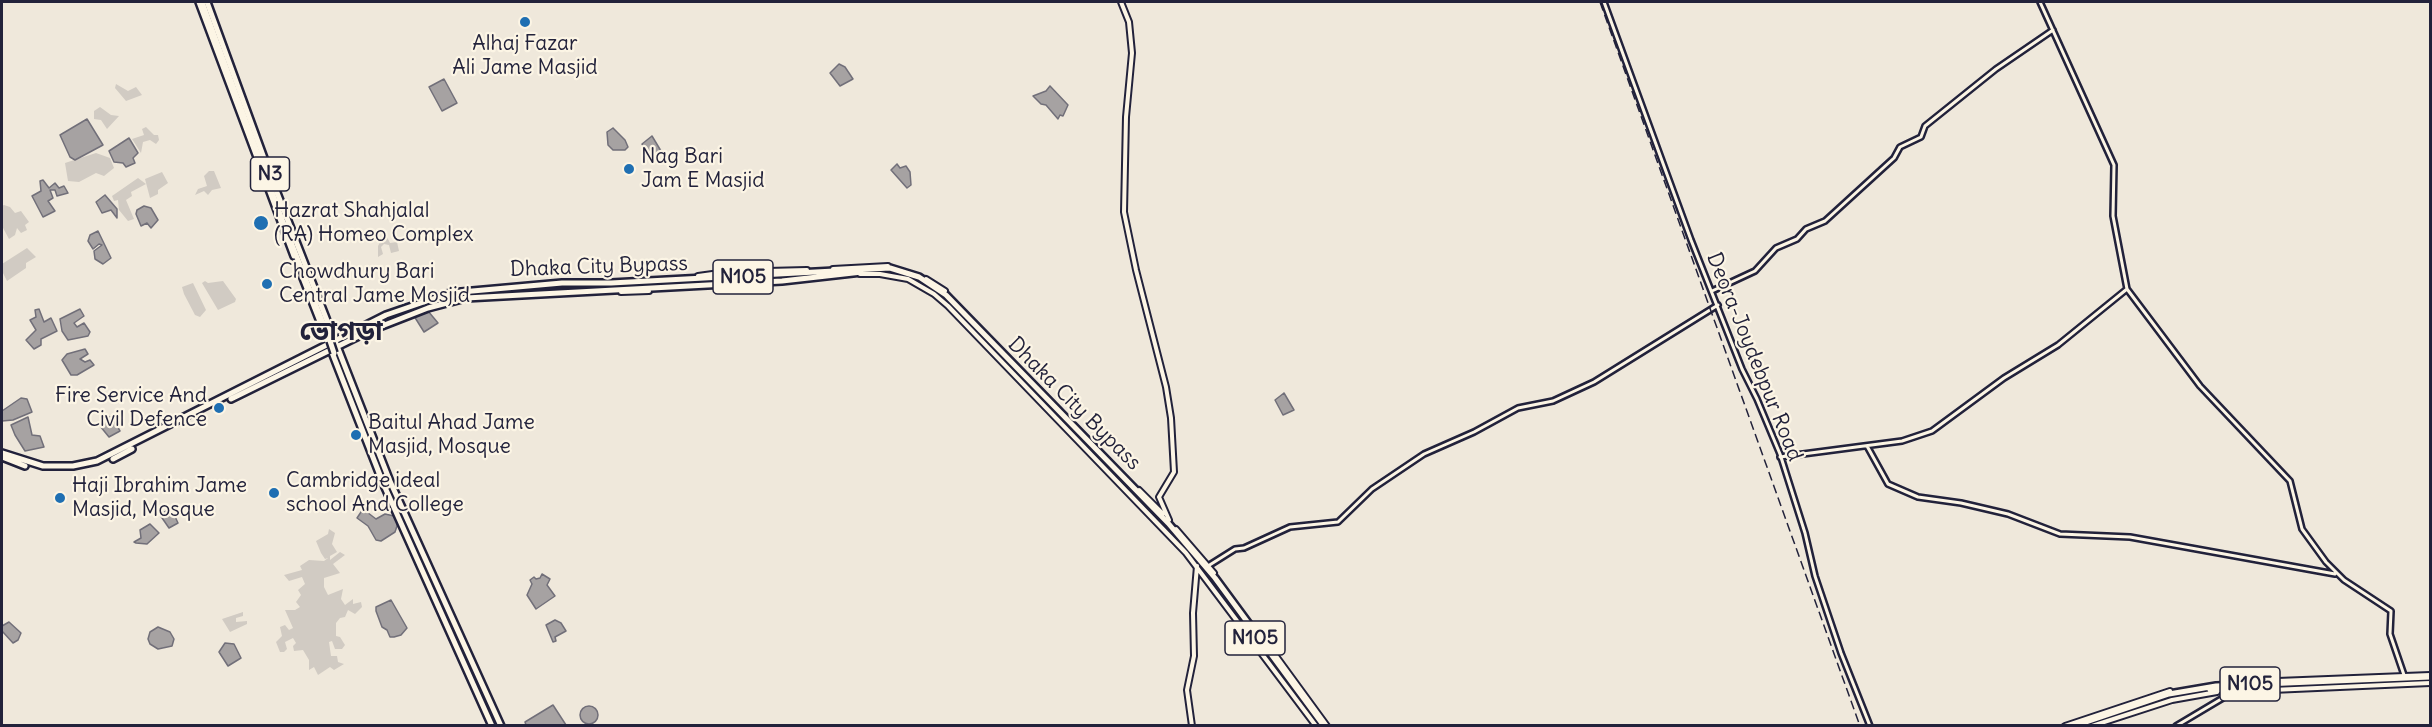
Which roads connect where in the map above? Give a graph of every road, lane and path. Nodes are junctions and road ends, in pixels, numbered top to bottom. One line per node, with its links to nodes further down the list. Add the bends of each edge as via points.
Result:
1 (200, 2): 6 (highway); 8 (highway, N3)
2 (207, 2): 14 (highway, N3)
3 (1121, 2): 18 (main road, via 1129,22 1132,53 1124,212 1171,418 1174,472 1159,497)
4 (1604, 2): 12 (street, Deora-Joydebpur Road)
5 (2040, 2): 7 (street)
6 (210, 25): 8 (highway); 14 (highway)
7 (2053, 30): 10 (street, via 2114,165 2114,216); 12 (street, via 1925,126 1921,138 1900,147 1894,158 1825,222 1776,248 1755,271)
8 (211, 35): 14 (highway, N3)
9 (605, 282): 14 (highway, Dhaka City Bypass / N105, via 450,293 386,315); 18 (main road, via 872,265 920,275 955,301); 28 (highway, Dhaka City Bypass / N105, via 880,268 904,272 933,285 1185,541)
10 (2127, 289): 15 (street, via 2058,345 2004,378 1939,427 1913,438); 21 (street, via 2200,386 2290,481 2302,529)
11 (601, 291): 14 (highway, Dhaka City Bypass / N105, via 452,301); 19 (main road, via 872,274 916,283 948,306); 28 (highway, Dhaka City Bypass / N105, via 872,271 917,280 944,297 1189,552)
12 (1712, 291): 13 (street, Deora-Joydebpur Road)
13 (1718, 305): 17 (street, Deora-Joydebpur Road); 20 (street, via 1586,386 1553,401 1518,408 1424,454 1372,489 1338,522 1290,526 1235,549)
14 (332, 346): 16 (highway, Dhaka City Bypass / N105, via 97,461 43,466); 25 (highway, N3, via 407,539); 26 (highway, N3)
15 (1867, 446): 17 (street); 21 (street, via 1888,484 1918,497 1961,502 2008,514 2060,534 2130,537)
16 (2, 455)
17 (1780, 457): 29 (street, Deora-Joydebpur Road, via 1836,638)
18 (1169, 520): 20 (main road)
19 (1197, 566): 27 (main road, via 1194,657 1187,688); 28 (main road)
20 (1208, 566): 28 (main road)
21 (2336, 574): 22 (street, via 2391,611 2390,634)
22 (2404, 675): 23 (main road); 30 (main road, via 2195,687)
23 (2430, 679): 24 (main road); 31 (highway, N105, via 2216,686 2169,694); 32 (highway, N105, via 2196,692)
24 (2233, 692): 33 (main road, via 2172,700); 34 (street)
25 (492, 726)
26 (501, 726)
27 (1192, 726)
28 (1322, 726)
29 (1870, 726)
30 (2065, 726)
31 (2074, 726)
32 (2083, 726)
33 (2092, 726)
34 (2176, 726)

